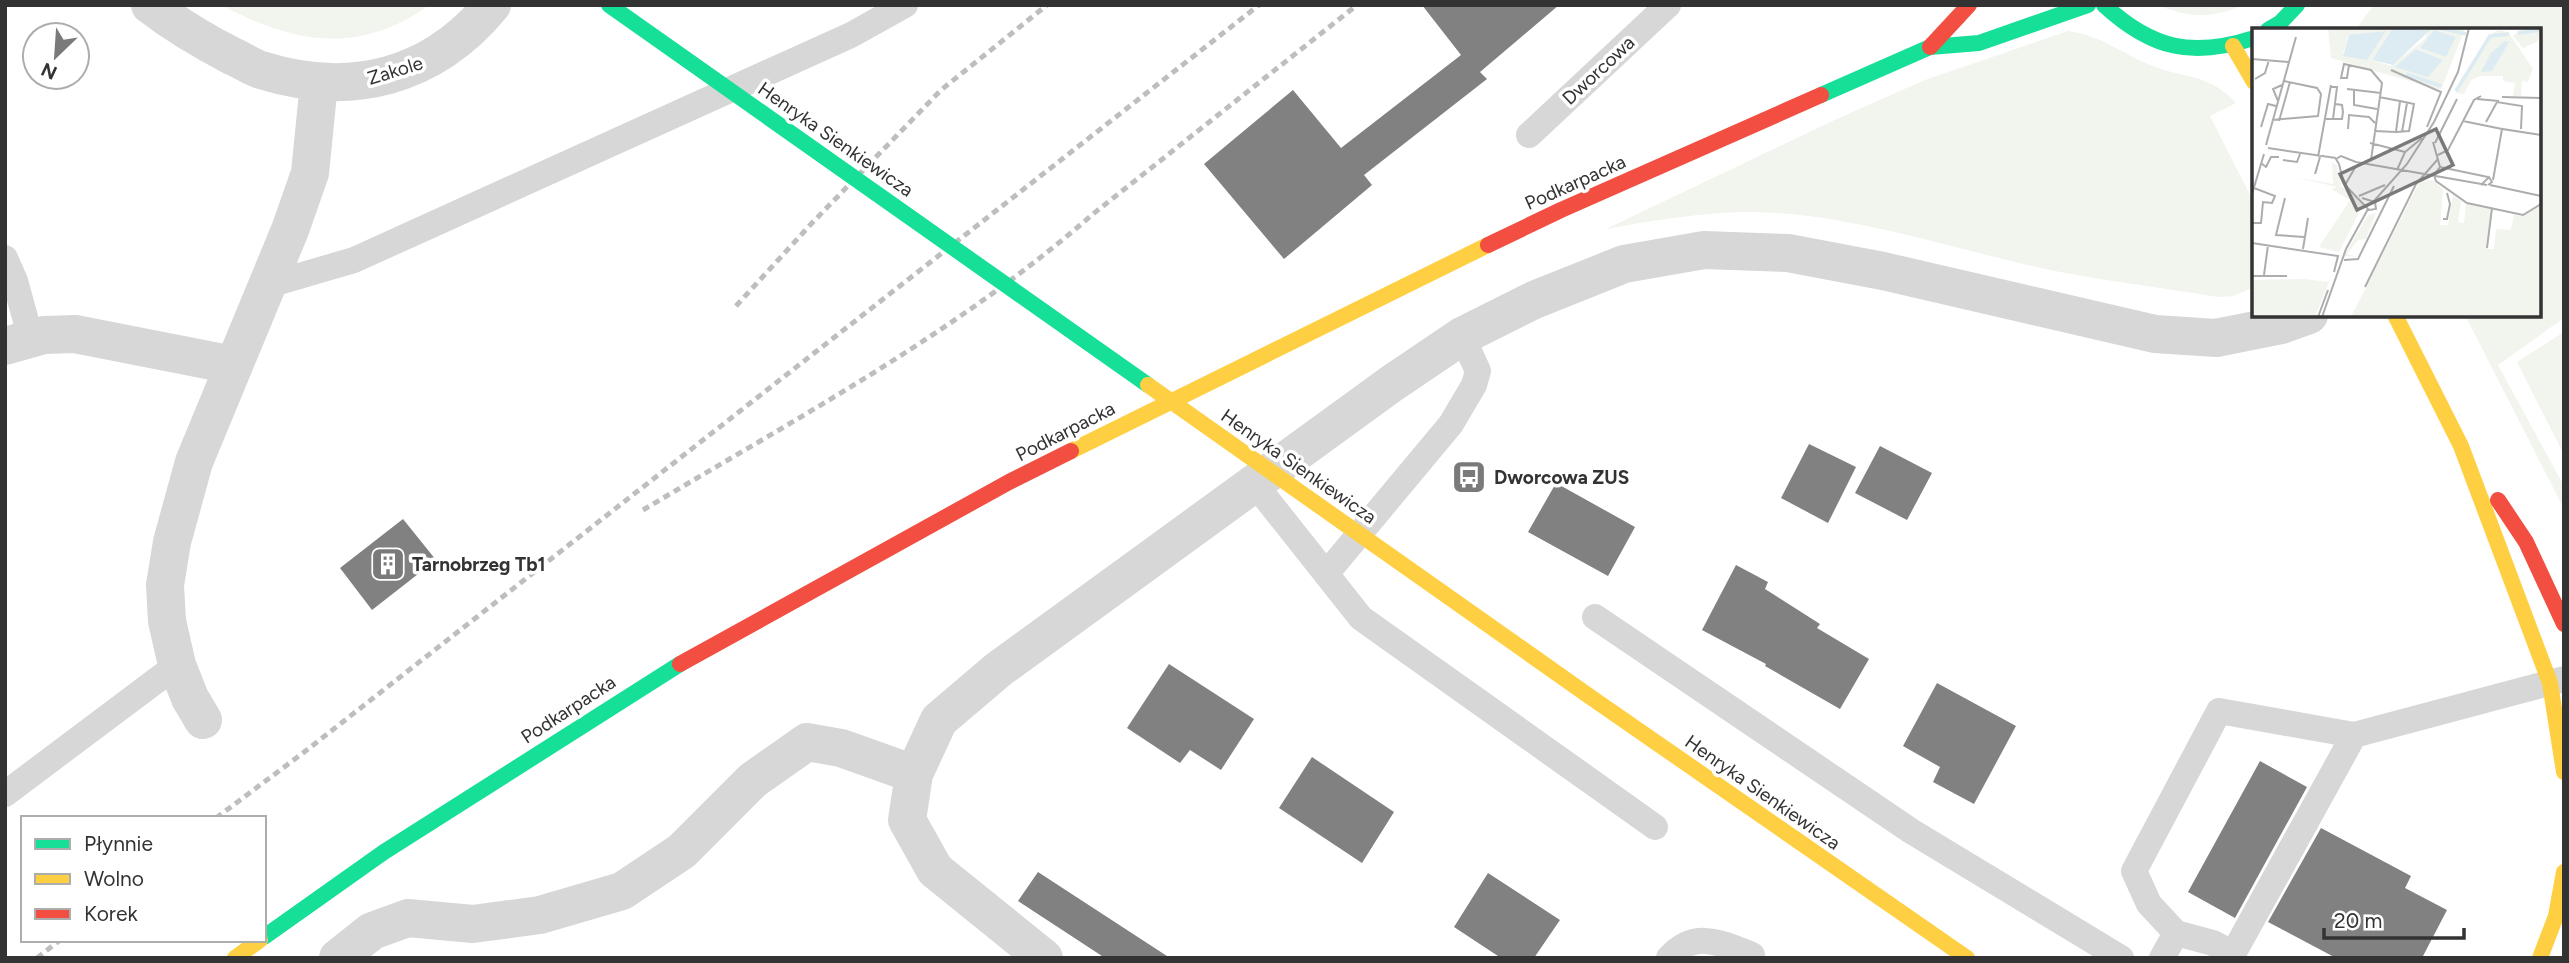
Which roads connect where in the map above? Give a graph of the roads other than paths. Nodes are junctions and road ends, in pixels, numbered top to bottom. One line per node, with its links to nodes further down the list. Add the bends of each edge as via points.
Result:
1 (150, 5): 15 (street, Zakole, via 200,39 260,69)
2 (492, 5): 15 (street, Zakole, via 427,62 376,80)
3 (609, 5): 46 (main road, Henryka Sienkiewicza, bridge)
4 (905, 5): 18 (lane, via 851,35 354,260)
5 (1668, 5): 16 (lane, Dworcowa)
6 (1969, 5): 13 (main road, Podkarpacka)
7 (2088, 5): 13 (main road, Podkarpacka, via 1979,43)
8 (2104, 5): 12 (main road, via 2146,36 2199,49)
9 (2297, 5): 10 (main road)
10 (2277, 27)
11 (2252, 39): 12 (main road)
12 (2233, 46): 14 (main road)
13 (1930, 47): 39 (main road, Podkarpacka, via 1561,210 1009,482 658,676 384,852)
14 (2252, 79)
15 (319, 83): 18 (street, via 310,173)
16 (1529, 135)
17 (5, 258): 22 (lane, via 15,281)
18 (265, 286): 23 (street)
19 (2303, 317): 21 (street, via 2216,338 2155,334 1788,253 1704,250 1624,264)
20 (2396, 317): 24 (main road)
21 (1461, 336): 25 (street); 26 (lane, via 1478,371 1474,385 1444,433)
22 (18, 342): 23 (street, via 75,334)
23 (233, 365): 29 (street, via 194,462 172,542 165,585)
24 (2461, 446): 28 (main road, via 2526,542); 30 (main road)
25 (1254, 483): 26 (lane); 34 (street, via 1010,661 939,720)
26 (1326, 575): 36 (lane, via 1361,618)
27 (1595, 617): 47 (lane, via 1912,831)
28 (2564, 624)
29 (177, 665): 31 (street); 35 (lane)
30 (2557, 681): 32 (lane); 33 (main road)
31 (203, 720)
32 (2354, 735): 38 (lane, via 2233,954); 38 (lane, via 2219,711 2134,871 2149,904)
33 (2564, 772)
34 (914, 774): 43 (street, via 841,748 807,742 753,780 682,851 622,891 513,919 473,924 408,918 372,931); 44 (street, via 907,820 935,870)
35 (5, 794)
36 (1656, 827)
37 (2564, 872): 49 (main road, via 2556,916)
38 (2176, 933): 48 (lane)
39 (266, 936)
40 (257, 942): 42 (main road)
41 (1754, 951): 45 (lane, via 1712,940 1680,946)
42 (235, 958)
43 (338, 958)
44 (1044, 958)
45 (1669, 958)
46 (1967, 958)
47 (2121, 958)
48 (2162, 958)
49 (2540, 958)

